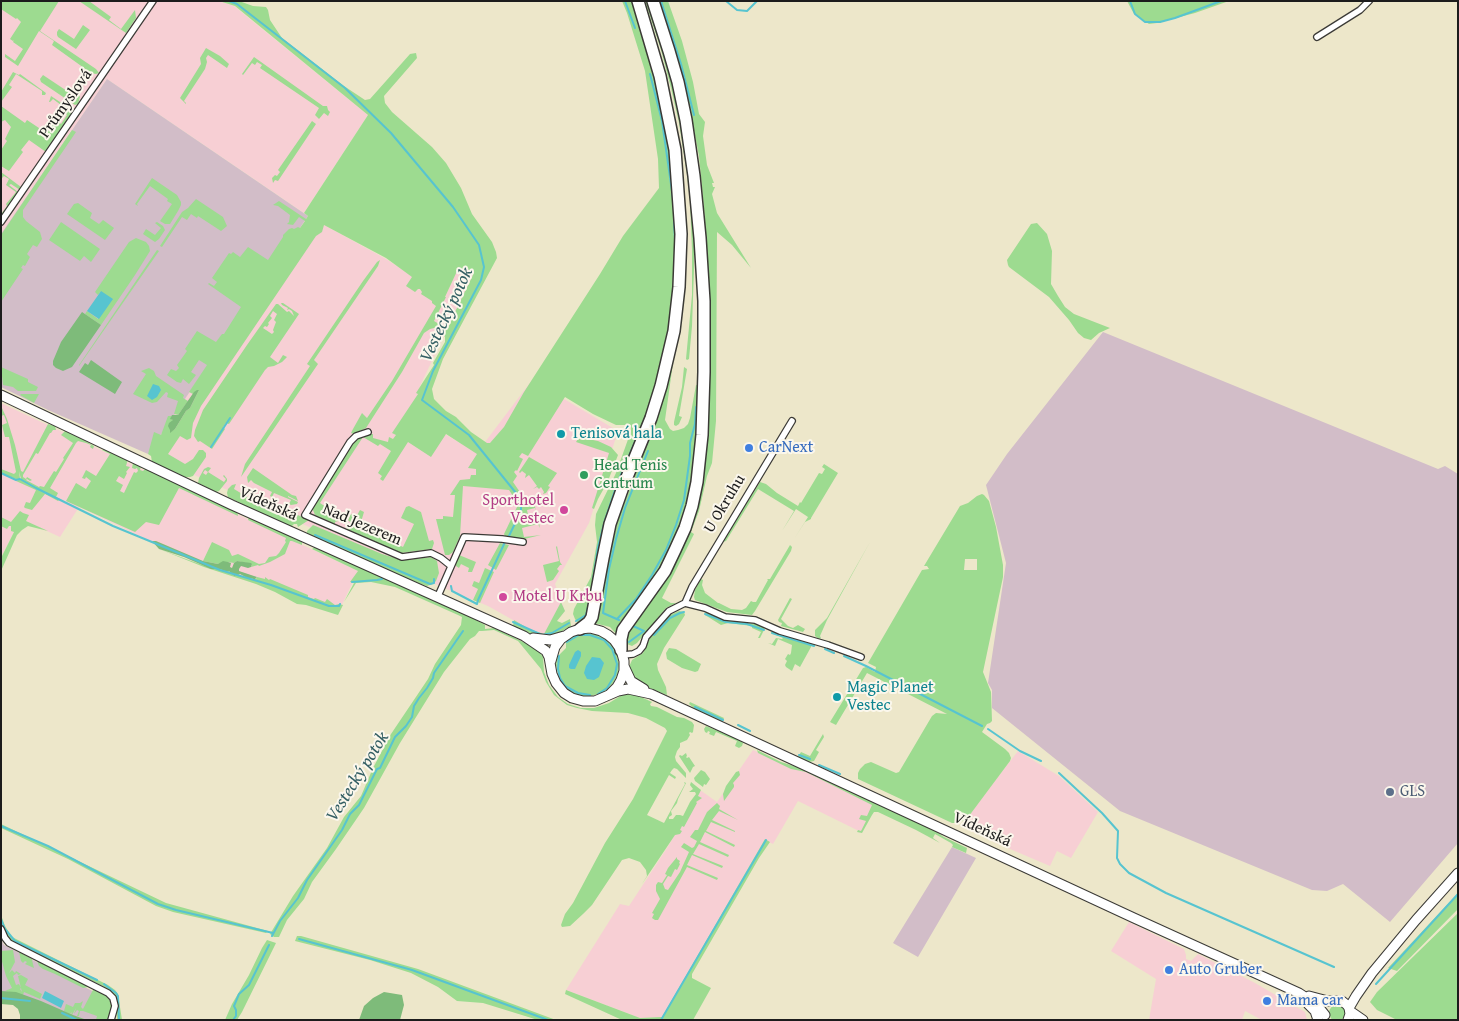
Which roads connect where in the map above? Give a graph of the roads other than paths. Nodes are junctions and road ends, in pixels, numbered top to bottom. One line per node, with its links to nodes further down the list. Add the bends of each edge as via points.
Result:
1 (153, 1): 6 (street, Průmyslová)
2 (638, 1): 14 (highway, via 660,76 675,150 681,234 680,287 673,337 661,386 610,524 592,617)
3 (653, 1): 17 (highway, via 678,82 695,183 704,301 701,443 694,498 682,535 665,571 623,630 620,639)
4 (1369, 1): 5 (street)
5 (1317, 37)
6 (1, 222)
7 (1, 395): 12 (main road, Vídeňská, via 232,505)
8 (792, 422): 13 (street, U Okruhu)
9 (368, 432): 11 (street, Nad Jezerem, via 350,442 305,515 402,557 432,553)
10 (523, 542): 11 (street, via 464,537)
11 (451, 566): 12 (street)
12 (438, 596): 16 (main road, Vídeňská)
13 (685, 603): 17 (street, via 667,613 639,651); 18 (street, via 725,616 755,620)
14 (580, 629): 15 (main road, Vídeňská); 17 (main road, via 604,632)
15 (567, 635): 16 (main road, Vídeňská, via 546,640); 19 (main road, Vídeňská, via 555,647)
16 (524, 636): 19 (main road, Vídeňská, via 544,648)
17 (622, 653): 20 (main road, Vídeňská)
18 (861, 657)
19 (551, 665): 22 (main road, Vídeňská, via 556,683 570,697 595,701)
20 (624, 666): 21 (main road, Vídeňská, via 630,681); 22 (main road, Vídeňská, via 619,684)
21 (650, 694): 22 (main road, Vídeňská, via 628,690); 26 (main road, Vídeňská)
22 (608, 696)
23 (1458, 873): 25 (main road)
24 (1, 929): 31 (street, via 9,943 17,948 108,993 115,1006)
25 (1372, 973): 28 (main road, via 1353,992); 29 (main road)
26 (1272, 981): 27 (main road, Vídeňská); 30 (main road)
27 (1301, 994): 28 (main road, Vídeňská); 30 (main road, Vídeňská, via 1317,1005)
28 (1336, 1001): 29 (main road, Vídeňská, via 1345,1003); 30 (main road, via 1327,1006)
29 (1349, 1013): 32 (main road, Vídeňská)
30 (1324, 1018)
31 (111, 1020)
32 (1363, 1020)

